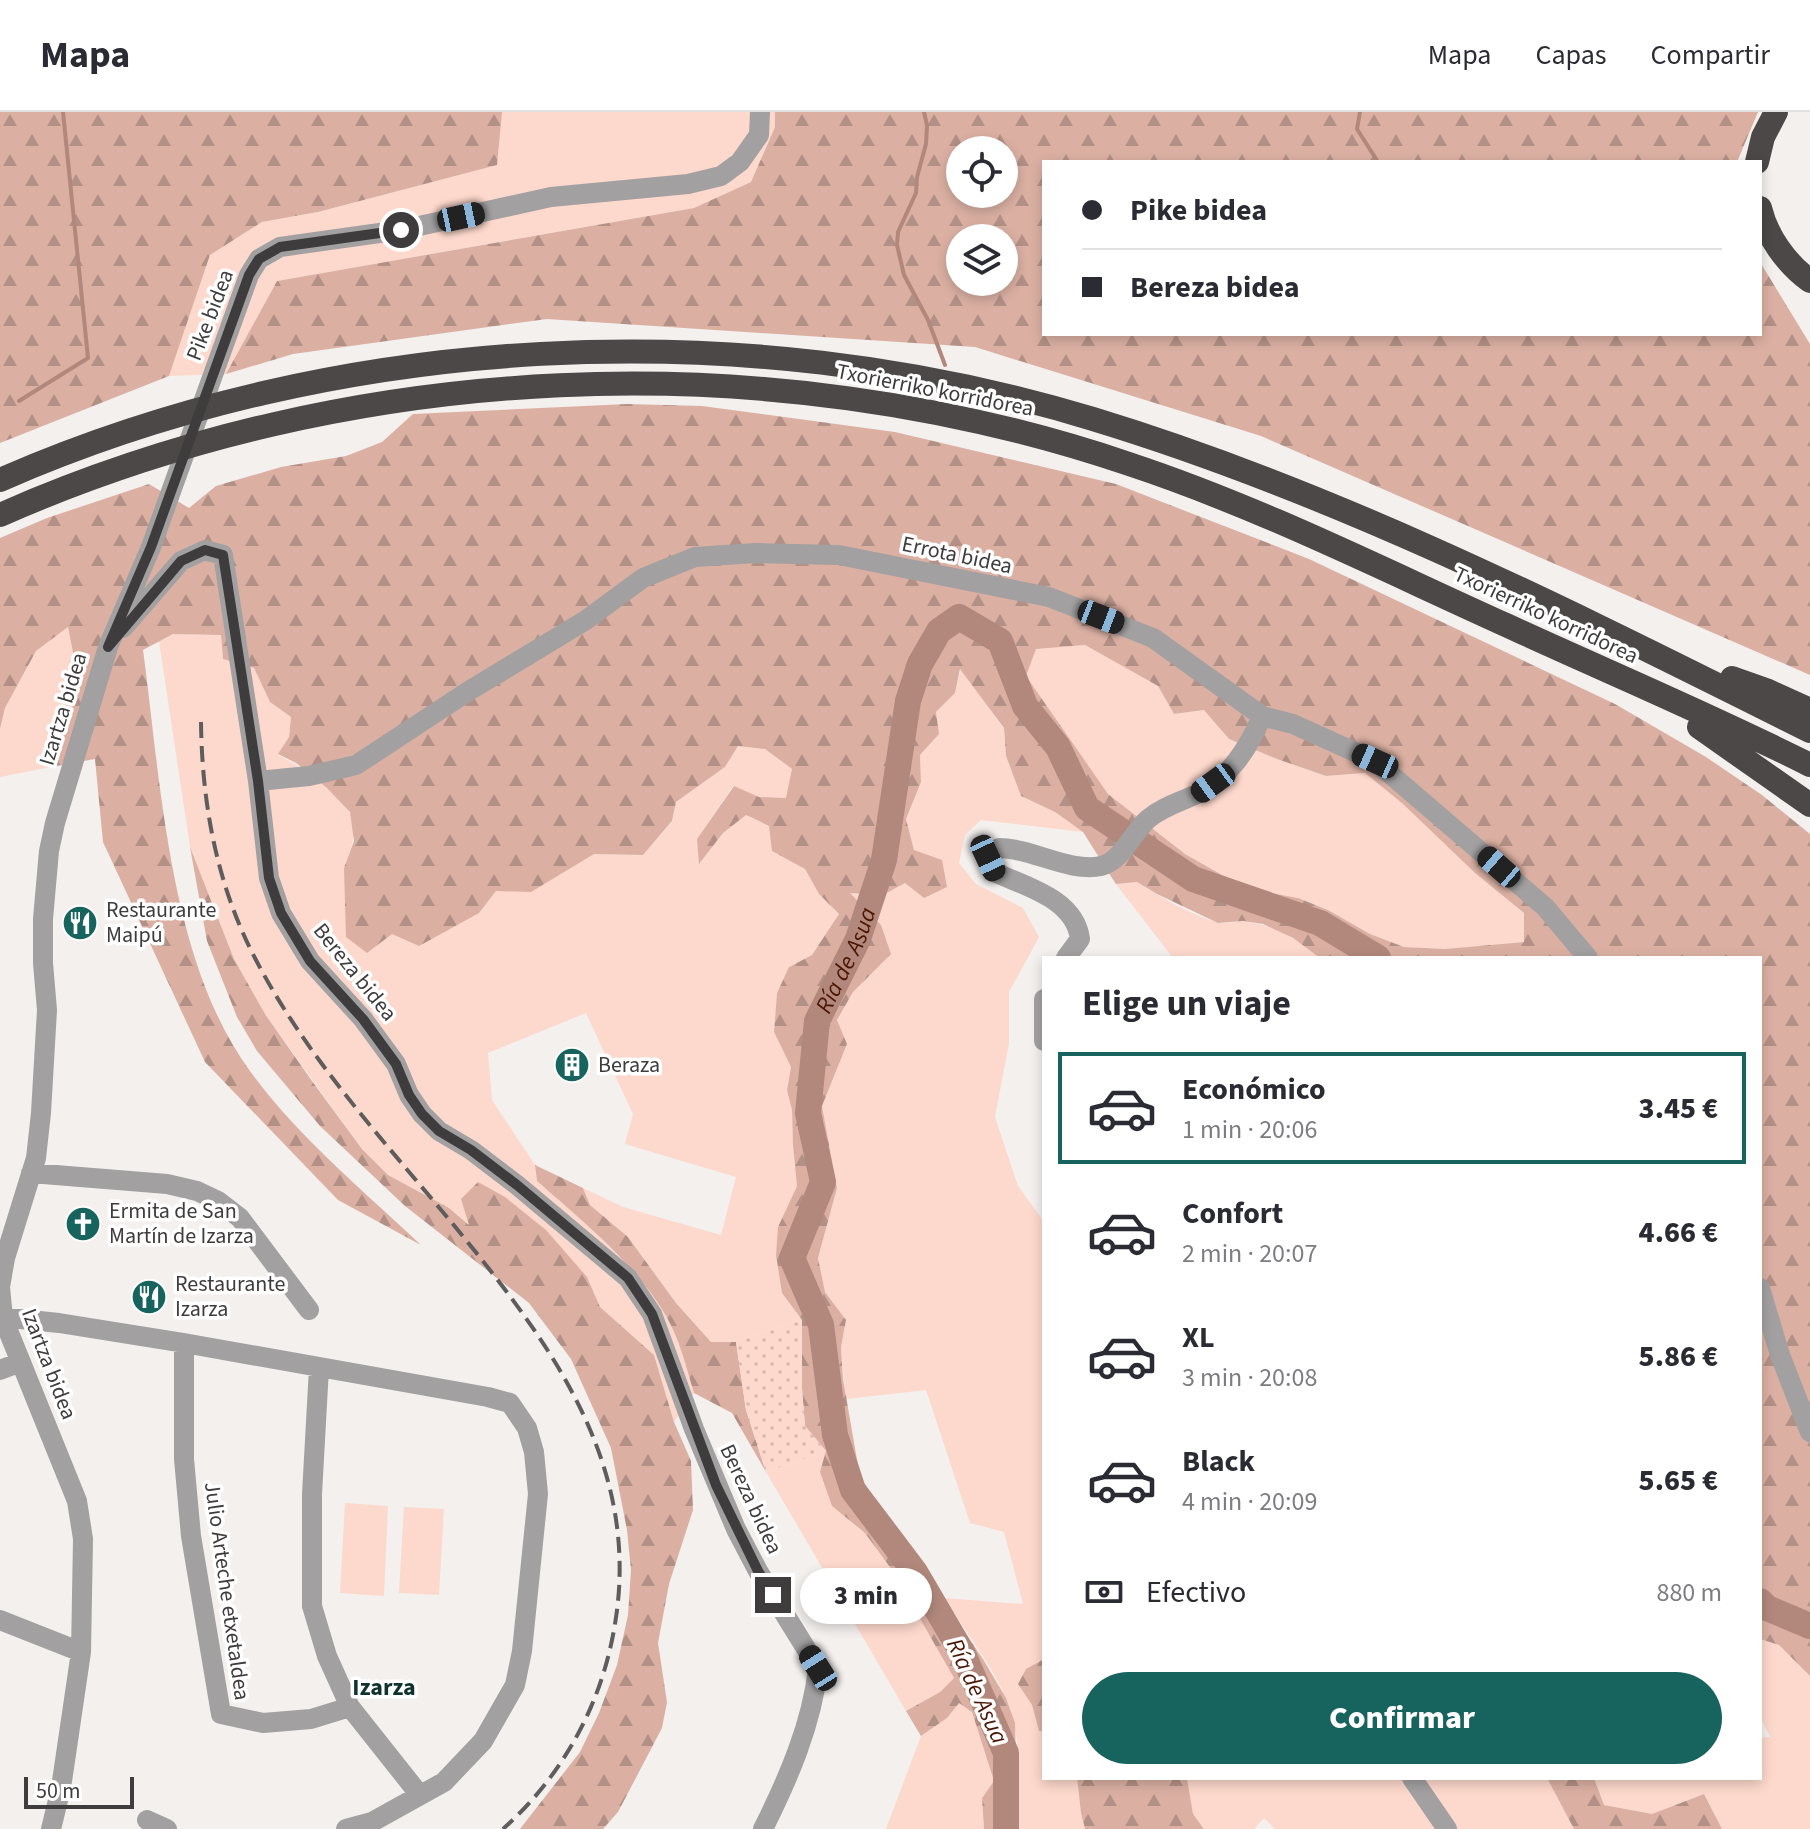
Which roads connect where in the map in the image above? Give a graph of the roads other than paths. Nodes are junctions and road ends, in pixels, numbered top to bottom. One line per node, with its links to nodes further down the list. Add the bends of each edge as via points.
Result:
1 (760, 112): 8 (street, Pike bidea, via 759,135 740,162 721,176 551,197 401,230 280,247 259,259)
2 (1776, 112): 3 (highway)
3 (1757, 160)
4 (1762, 213): 5 (highway, via 1774,242)
5 (1810, 281)
6 (0, 480): 10 (highway, Txorierriko korridorea, via 153,424 301,386 445,362 591,352 727,355 857,368 1005,395 1141,434 1306,495)
7 (0, 515): 11 (highway, Txorierriko korridorea, via 113,470 199,444 399,401 592,384 792,391 970,420 1132,464 1260,513)
8 (151, 547): 9 (street, Izartza bidea)
9 (108, 647): 16 (street, Bereza bidea, via 181,561 205,550 223,555); 20 (street, Izartza bidea, via 49,851 43,919 46,1052)
10 (1650, 650): 12 (highway); 14 (highway, Txorierriko korridorea)
11 (1667, 699): 15 (highway, Txorierriko korridorea); 17 (highway)
12 (1810, 710)
13 (1262, 716): 16 (street, Errota bidea, via 1153,638 1049,597 839,555 756,553 695,557 643,578 586,620 356,765); 18 (street, via 1248,747 1228,772 1149,817 1118,856 1102,866 1077,866 1014,848 999,848 988,858 994,872 1054,899 1078,925 1080,939); 19 (street, Errota bidea, via 1293,724 1375,761 1545,907)
14 (1810, 731)
15 (1810, 765)
16 (258, 781): 38 (street, Bereza bidea, via 269,878 281,913 310,961 396,1064 422,1114 628,1278 652,1314 736,1529 818,1668 801,1739)
17 (1810, 805)
18 (1067, 956)
19 (1586, 956)
20 (31, 1173): 22 (street, via 167,1184 218,1201 240,1218); 23 (street, Izartza bidea, via 5,1258)
21 (1762, 1295): 28 (street)
22 (309, 1310)
23 (2, 1318): 24 (street); 25 (street, Izartza bidea)
24 (184, 1343): 26 (street); 31 (street, Julio Arteche etxetaldea, via 184,1459 191,1536 221,1714 263,1723 311,1719)
25 (21, 1362): 27 (street); 30 (street, Izartza bidea, via 81,1517)
26 (319, 1368): 31 (street, via 312,1606); 33 (street, via 510,1403 527,1428 534,1452 538,1494 515,1685 483,1741 444,1782)
27 (0, 1370)
28 (1810, 1432)
29 (0, 1620): 30 (street)
30 (81, 1652): 35 (street, Izartza bidea)
31 (350, 1707): 33 (street)
32 (1413, 1780): 39 (street)
33 (419, 1794): 37 (street, via 372,1822)
34 (147, 1820): 36 (street)
35 (51, 1829)
36 (167, 1829)
37 (346, 1829)
38 (763, 1829)
39 (1447, 1829)

